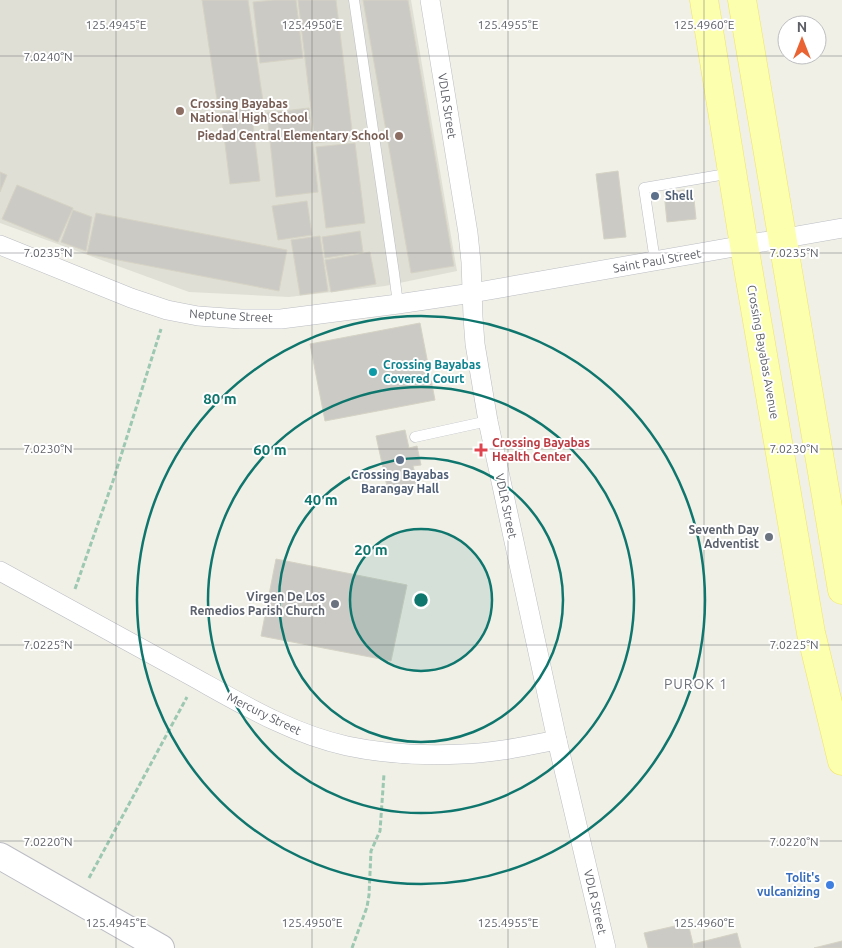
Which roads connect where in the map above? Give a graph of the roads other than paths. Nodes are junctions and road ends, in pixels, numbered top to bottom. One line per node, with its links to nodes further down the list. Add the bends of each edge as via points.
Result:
1 (354, 0): 12 (lane)
2 (430, 0): 11 (street, VDLR Street, via 468,233)
3 (704, 0): 5 (main road, Crossing Bayabas Avenue)
4 (742, 0): 7 (main road)
5 (733, 173): 9 (main road, Crossing Bayabas Avenue); 10 (lane, via 644,188)
6 (842, 228): 7 (street, Saint Paul Street)
7 (783, 238): 9 (street, Saint Paul Street); 16 (main road)
8 (0, 245): 12 (street, Neptune Street, via 131,298 198,316 281,319)
9 (744, 245): 10 (street, Saint Paul Street); 18 (main road, Crossing Bayabas Avenue, via 811,633)
10 (655, 261): 11 (street, Saint Paul Street)
11 (472, 293): 12 (street, Neptune Street); 13 (street, VDLR Street, via 475,344)
12 (398, 304)
13 (488, 421): 14 (lane); 17 (street, VDLR Street)
14 (415, 437)
15 (0, 571): 17 (street, Mercury Street, via 263,716 310,736 346,746 424,755 503,750)
16 (842, 590)
17 (557, 740): 21 (street, VDLR Street)
18 (842, 761)
19 (0, 856): 20 (main road)
20 (161, 948)
21 (606, 948)

